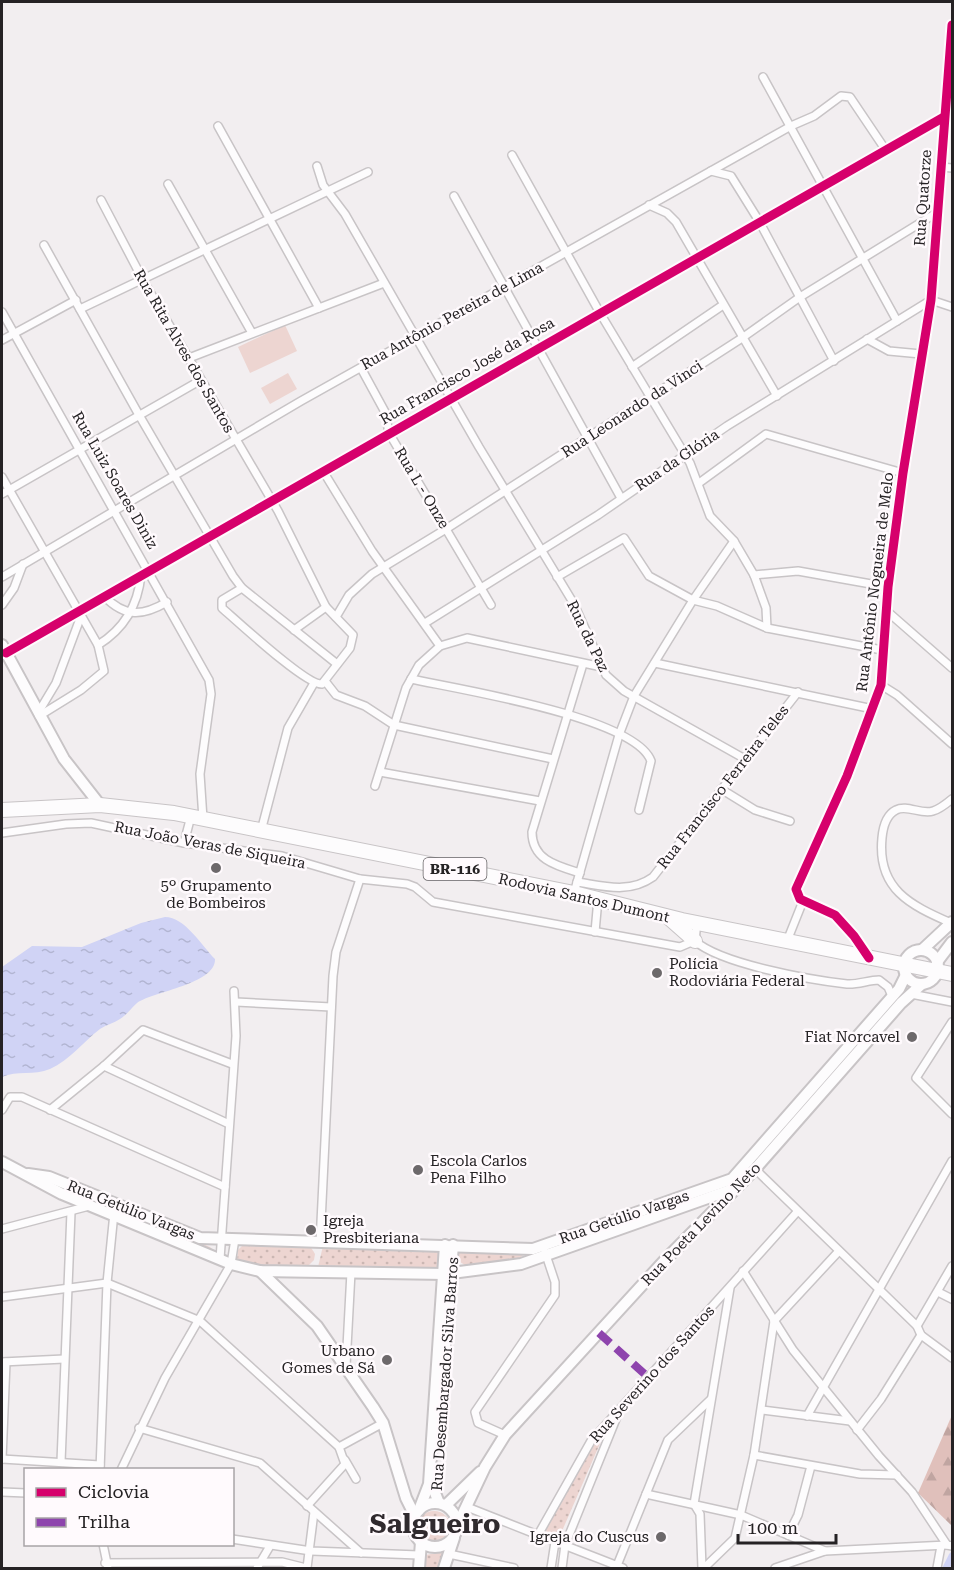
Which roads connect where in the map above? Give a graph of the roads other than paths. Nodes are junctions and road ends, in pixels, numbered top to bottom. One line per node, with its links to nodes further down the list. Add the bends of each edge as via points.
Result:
1 (952, 25): 2 (street, Rua Quatorze)
2 (952, 43): 4 (street, Rua Quatorze)
3 (764, 77): 6 (street)
4 (944, 117): 7 (street, Rua Francisco José da Rosa); 10 (street, Rua Quatorze)
5 (218, 126): 21 (street)
6 (791, 126): 7 (street, Rua Antônio Pereira de Lima, via 847,95 863,112); 12 (street, Rua Antônio Pereira de Lima); 15 (street)
7 (885, 149): 15 (street, Rua Francisco José da Rosa)
8 (512, 155): 25 (street)
9 (317, 166): 16 (street, Rua da Paz)
10 (942, 167): 11 (street); 20 (street, Rua Quatorze)
11 (952, 168)
12 (711, 171): 19 (street, Rua Antônio Pereira de Lima); 22 (street, via 731,176)
13 (368, 172): 16 (street)
14 (168, 184): 24 (street)
15 (825, 185): 22 (street, Rua Francisco José da Rosa); 27 (street)
16 (327, 192): 21 (street); 29 (street, Rua da Paz, via 340,206)
17 (454, 196): 30 (street)
18 (101, 201): 28 (street, Rua Rita Alves dos Santos)
19 (650, 205): 25 (street, Rua Antônio Pereira de Lima); 26 (street, via 672,216)
20 (938, 212): 27 (street, Rua Leonardo da Vinci); 33 (street, Rua Quatorze)
21 (267, 218): 24 (street); 36 (street)
22 (759, 221): 26 (street, Rua Francisco José da Rosa); 31 (street)
23 (44, 245): 32 (street)
24 (206, 249): 28 (street); 42 (street)
25 (567, 251): 30 (street, Rua Antônio Pereira de Lima); 39 (street)
26 (697, 258): 34 (street); 39 (street, Rua Francisco José da Rosa)
27 (863, 258): 31 (street, Rua Leonardo da Vinci); 40 (street)
28 (143, 280): 37 (street); 49 (street, Rua Rita Alves dos Santos)
29 (384, 283): 36 (street); 43 (street, Rua da Paz)
30 (504, 288): 43 (street, Rua Antônio Pereira de Lima); 47 (street)
31 (800, 297): 44 (street, Rua Leonardo da Vinci); 50 (street)
32 (76, 300): 37 (street); 41 (street)
33 (931, 300): 35 (street); 40 (street, Rua da Glória); 48 (street, Rua Antônio Nogueira de Melo)
34 (723, 305): 44 (street); 51 (street)
35 (952, 307)
36 (319, 308): 42 (street)
37 (80, 309): 57 (street)
38 (2, 312): 41 (street, Rua Luiz Soares Diniz)
39 (600, 313): 47 (street, Rua Francisco José da Rosa); 51 (street)
40 (897, 321): 45 (street, Rua da Glória)
41 (13, 332): 46 (street); 61 (street, Rua Luiz Soares Diniz)
42 (252, 333): 49 (street)
43 (416, 338): 52 (street, Rua Antônio Pereira de Lima); 56 (street, Rua da Paz)
44 (742, 338): 54 (street); 55 (street, Rua Leonardo da Vinci)
45 (867, 339): 48 (street, via 889,351); 50 (street, Rua da Glória)
46 (2, 340)
47 (537, 349): 56 (street, Rua Francisco José da Rosa); 59 (street)
48 (921, 354): 64 (street, Rua Antônio Nogueira de Melo)
49 (189, 358): 53 (street, Rua Rita Alves dos Santos)
50 (834, 361): 54 (street, Rua da Glória)
51 (632, 367): 55 (street)
52 (361, 368): 58 (street, Rua L - Onze, via 381,403); 60 (street, Rua Antônio Pereira de Lima)
53 (201, 380): 57 (street); 60 (street, Rua Rita Alves dos Santos)
54 (777, 396): 62 (street, Rua da Glória)
55 (650, 397): 59 (street, Rua Leonardo da Vinci); 62 (street)
56 (450, 398): 58 (street, Rua Francisco José da Rosa); 69 (street, Rua da Paz)
57 (139, 415): 61 (street); 65 (street)
58 (389, 433): 63 (street, Rua Francisco José da Rosa); 74 (street, Rua L - Onze)
59 (587, 438): 69 (street, Rua Leonardo da Vinci); 71 (street)
60 (235, 441): 65 (street, Rua Antônio Pereira de Lima); 72 (street, Rua Rita Alves dos Santos)
61 (80, 448): 68 (street); 73 (street, Rua Luiz Soares Diniz)
62 (685, 456): 67 (street); 71 (street, Rua da Glória)
63 (322, 471): 72 (street, Rua Francisco José da Rosa); 80 (street)
64 (903, 473): 67 (street, via 766,434); 86 (street, Rua Antônio Nogueira de Melo)
65 (173, 476): 73 (street, Rua Antônio Pereira de Lima); 75 (street)
66 (2, 477): 68 (street)
67 (699, 483): 76 (street, via 710,516)
68 (9, 489): 70 (street); 78 (street)
69 (506, 491): 74 (street, Rua Leonardo da Vinci); 77 (street, Rua da Paz)
70 (2, 494)
71 (621, 498): 77 (street, Rua da Glória)
72 (272, 500): 75 (street, Rua Francisco José da Rosa); 94 (street, Rua Rita Alves dos Santos)
73 (114, 509): 78 (street, Rua Antônio Pereira de Lima); 81 (street, Rua Luiz Soares Diniz)
74 (446, 529): 80 (street, Rua Leonardo da Vinci); 88 (street, Rua L - Onze)
75 (208, 536): 81 (street, Rua Francisco José da Rosa); 87 (street)
76 (734, 540): 83 (street); 90 (street)
77 (541, 550): 85 (street, Rua da Paz); 88 (street, Rua da Glória)
78 (45, 551): 79 (street, Rua Antônio Pereira de Lima); 97 (street)
79 (23, 564): 84 (street, Rua Antônio Pereira de Lima); 92 (street)
80 (386, 567): 98 (street, Rua Leonardo da Vinci, via 362,581); 99 (street)
81 (149, 570): 82 (street, Rua Francisco José da Rosa); 91 (street, Rua Luiz Soares Diniz)
82 (141, 575): 89 (street, Rua Francisco José da Rosa); 95 (street)
83 (754, 575): 86 (street, via 798,571); 100 (street, via 766,608)
84 (2, 577)
85 (557, 577): 90 (street, via 624,538 650,576); 109 (street, Rua da Paz, via 587,630)
86 (888, 587): 96 (street, Rua Antônio Nogueira de Melo)
87 (242, 588): 101 (street); 113 (street, via 222,600 222,608)
88 (481, 588): 93 (street, Rua L - Onze); 99 (street, Rua da Glória)
89 (104, 596): 95 (street); 97 (street, Rua Francisco José da Rosa)
90 (693, 600): 100 (street); 106 (street)
91 (167, 602): 95 (street, via 146,613); 134 (street, Rua Luiz Soares Diniz, via 211,688)
92 (2, 605)
93 (491, 605)
94 (326, 607): 98 (street, Rua Rita Alves dos Santos); 101 (street)
95 (130, 612): 102 (street, via 116,632)
96 (888, 612): 105 (street, Rua Antônio Nogueira de Melo); 110 (street)
97 (80, 614): 102 (street); 104 (street, Rua Francisco José da Rosa); 119 (street, via 56,684)
98 (336, 617): 107 (street, via 354,639)
99 (425, 623): 103 (street)
100 (767, 628): 105 (street)
101 (294, 630): 107 (street)
102 (98, 645): 119 (street, via 104,671 81,690)
103 (440, 646): 108 (street, via 467,638); 111 (street, via 419,665)
104 (4, 649): 119 (main road)
105 (882, 650): 114 (street, Rua Antônio Nogueira de Melo)
106 (655, 663): 115 (street); 116 (street)
107 (337, 664): 112 (street)
108 (583, 664): 109 (street); 118 (street)
109 (602, 667): 116 (street, Rua da Paz, via 614,685)
110 (952, 668)
111 (411, 679): 118 (street); 120 (street)
112 (325, 681): 113 (street); 120 (street, via 336,695 365,706)
113 (315, 684): 137 (street, via 288,728)
114 (881, 686): 117 (street, Rua Antônio Nogueira de Melo); 122 (street, via 897,695)
115 (798, 692): 117 (street); 124 (street, Rua Francisco Ferreira Teles)
116 (634, 696): 121 (street); 124 (street, Rua da Paz)
117 (873, 709): 144 (street, Rua Antônio Nogueira de Melo, via 796,889)
118 (567, 712): 121 (street); 123 (street)
119 (39, 714): 131 (main road, via 73,773)
120 (394, 725): 123 (street); 125 (street)
121 (619, 735): 133 (street, via 642,749 651,761); 140 (street)
122 (952, 744)
123 (553, 759): 129 (street)
124 (745, 759): 127 (street, Rua Francisco Ferreira Teles)
125 (380, 771): 126 (street); 129 (street)
126 (375, 786)
127 (721, 789): 135 (street, via 755,810); 142 (street, Rua Francisco Ferreira Teles, via 658,872 645,883 626,888)
128 (952, 799): 147 (street, via 932,812 895,810 885,822 881,848 886,873 896,892)
129 (540, 801): 140 (street, via 532,832 537,851 546,861)
130 (62, 805): 131 (highway, Rodovia Santos Dumont / BR-116); 132 (highway, Rodovia Santos Dumont / BR-116); 136 (street)
131 (99, 805): 134 (highway, Rodovia Santos Dumont / BR-116)
132 (2, 810)
133 (639, 810)
134 (197, 817): 137 (highway, Rodovia Santos Dumont / BR-116); 139 (street, Rua Luiz Soares Diniz)
135 (790, 821)
136 (66, 824): 138 (street, Rua João Veras de Siqueira); 139 (street, Rua João Veras de Siqueira, via 103,825)
137 (261, 831): 142 (highway, Rodovia Santos Dumont / BR-116)
138 (2, 833)
139 (184, 843): 141 (street, Rua João Veras de Siqueira, via 282,856)
140 (580, 873): 142 (street)
141 (360, 879): 148 (street, Rua João Veras de Siqueira, via 411,885 433,902); 162 (street, via 336,952)
142 (576, 888): 143 (highway, Rodovia Santos Dumont / BR-116)
143 (598, 899): 145 (highway, Rodovia Santos Dumont / BR-116); 148 (street)
144 (803, 901): 150 (street); 153 (street, via 835,915)
145 (668, 916): 146 (highway, Rodovia Santos Dumont / BR-116); 149 (highway)
146 (697, 922): 149 (street); 150 (highway, Rodovia Santos Dumont / BR-116)
147 (952, 922): 152 (main road, Rua Getúlio Vargas)
148 (595, 932): 149 (street, Rua João Veras de Siqueira, via 680,946)
149 (695, 941): 159 (street, via 724,958 790,973 850,985 879,980)
150 (786, 941): 153 (highway, Rodovia Santos Dumont / BR-116)
151 (952, 942): 155 (main road, Rua Poeta Levino Neto)
152 (922, 950): 154 (main road, Rua Getúlio Vargas, via 910,955); 155 (main road, via 931,953)
153 (869, 958): 154 (highway, Rodovia Santos Dumont / BR-116)
154 (905, 969): 155 (highway, Rodovia Santos Dumont / BR-116); 155 (main road, via 912,982); 159 (main road, Rua Getúlio Vargas)
155 (933, 972): 156 (highway, Rodovia Santos Dumont); 158 (main road, Rua Poeta Levino Neto)
156 (952, 974)
157 (234, 991): 160 (street)
158 (911, 994): 161 (street); 172 (main road, Rua Poeta Levino Neto)
159 (892, 996): 172 (main road, Rua Getúlio Vargas)
160 (236, 1002): 162 (street); 164 (street)
161 (952, 1002)
162 (331, 1007): 184 (street)
163 (952, 1022): 168 (street, via 916,1076)
164 (232, 1064): 165 (street, via 147,1030 134,1035); 169 (street)
165 (104, 1066): 167 (street); 169 (street)
166 (2, 1110): 167 (street, via 7,1100 17,1096)
167 (50, 1110): 174 (street)
168 (952, 1114)
169 (229, 1124): 174 (street)
170 (952, 1161): 198 (street)
171 (2, 1162): 173 (main road)
172 (751, 1165): 175 (main road, Rua Poeta Levino Neto); 179 (street); 181 (main road, Rua Getúlio Vargas, via 732,1179)
173 (28, 1174): 176 (main road, Rua Getúlio Vargas, via 44,1186); 177 (main road, Rua Getúlio Vargas, via 49,1177)
174 (225, 1187): 182 (street)
175 (736, 1188): 181 (main road, Rua Getúlio Vargas); 220 (main road, Rua Poeta Levino Neto)
176 (89, 1205): 177 (main road, Rua Getúlio Vargas); 178 (street)
177 (115, 1210): 182 (main road, Rua Getúlio Vargas, via 196,1238); 188 (main road, Rua Getúlio Vargas); 195 (street)
178 (71, 1212): 180 (street); 197 (street)
179 (797, 1212): 187 (street); 192 (street, Rua Severino dos Santos)
180 (2, 1229)
181 (598, 1231): 186 (main road, Rua Getúlio Vargas)
182 (223, 1238): 183 (main road, Rua Getúlio Vargas); 188 (street)
183 (235, 1239): 184 (main road, Rua Getúlio Vargas); 189 (street)
184 (320, 1243): 185 (main road, Rua Getúlio Vargas)
185 (449, 1245): 186 (main road, Rua Getúlio Vargas); 194 (main road, Rua Desembargador Silva Barros)
186 (545, 1250): 194 (main road, Rua Getúlio Vargas, via 521,1264); 220 (street, via 555,1295 475,1412 478,1423)
187 (839, 1251): 198 (street); 203 (street)
188 (220, 1259): 189 (main road, Rua Getúlio Vargas)
189 (231, 1264): 191 (main road, Rua Getúlio Vargas); 202 (street)
190 (952, 1266): 199 (street)
191 (260, 1271): 193 (main road, Rua Getúlio Vargas); 209 (main road, via 310,1319)
192 (743, 1271): 196 (street, Rua Severino dos Santos); 203 (street)
193 (351, 1272): 194 (main road, Rua Getúlio Vargas); 209 (street)
194 (448, 1274): 219 (main road, Rua Desembargador Silva Barros)
195 (107, 1283): 197 (street); 202 (street); 227 (street)
196 (730, 1286): 211 (street); 212 (street, Rua Severino dos Santos)
197 (67, 1287): 200 (street); 207 (street)
198 (879, 1289): 204 (street); 210 (street)
199 (938, 1292): 201 (street); 204 (street)
200 (2, 1297)
201 (952, 1299)
202 (200, 1321): 217 (street); 221 (street)
203 (774, 1321): 210 (street); 213 (street)
204 (917, 1326): 205 (street)
205 (921, 1335): 206 (street); 218 (street)
206 (952, 1358)
207 (64, 1359): 208 (street); 224 (street)
208 (4, 1362): 223 (street)
209 (346, 1366): 216 (main road)
210 (823, 1388): 214 (street); 215 (street)
211 (710, 1400): 234 (street, via 668,1440); 236 (street)
212 (621, 1408): 243 (street, Rua Severino dos Santos, via 591,1441); 248 (street)
213 (762, 1410): 214 (street); 222 (street)
214 (807, 1416): 215 (street)
215 (850, 1421): 218 (street)
216 (383, 1423): 221 (street); 240 (main road, via 406,1498)
217 (139, 1428): 229 (street); 237 (street, via 260,1463)
218 (857, 1430): 230 (street)
219 (435, 1432): 235 (main road, Rua Desembargador Silva Barros, via 434,1489); 240 (main road, Rua Desembargador Silva Barros, via 429,1484)
220 (505, 1435): 228 (main road, Rua Poeta Levino Neto)
221 (339, 1447): 225 (street)
222 (754, 1455): 226 (street); 241 (street)
223 (2, 1459): 224 (street)
224 (61, 1462): 227 (street)
225 (345, 1462): 231 (street); 237 (street)
226 (811, 1466): 230 (street); 244 (street)
227 (100, 1467)
228 (485, 1467): 235 (main road, Rua Poeta Levino Neto); 238 (main road, Rua Poeta Levino Neto)
229 (122, 1468)
230 (897, 1475): 249 (street)
231 (356, 1479)
232 (2, 1492): 233 (street)
233 (24, 1493)
234 (646, 1494): 236 (street); 259 (street)
235 (442, 1504): 240 (main road, via 431,1503); 242 (main road, via 452,1510)
236 (694, 1504): 241 (street); 267 (street, via 700,1514)
237 (307, 1506): 239 (street)
238 (467, 1507): 242 (main road, Rua Poeta Levino Neto); 243 (street)
239 (314, 1512): 252 (street); 254 (street)
240 (417, 1513): 246 (main road, via 413,1529)
241 (741, 1515): 244 (street); 267 (street, via 735,1538)
242 (458, 1527): 246 (main road, via 453,1538 441,1546); 255 (main road, Rua Poeta Levino Neto)
243 (538, 1534): 247 (street)
244 (788, 1536): 253 (street)
245 (234, 1539): 251 (street)
246 (421, 1542): 256 (main road)
247 (555, 1542): 248 (street); 265 (street)
248 (565, 1545): 259 (street); 266 (street)
249 (947, 1545): 253 (street); 269 (street)
250 (103, 1546): 258 (street)
251 (270, 1546): 252 (street); 257 (street)
252 (311, 1551): 254 (street); 261 (street)
253 (825, 1551): 268 (street)
254 (361, 1553): 256 (street)
255 (449, 1554): 263 (main road, Rua Poeta Levino Neto); 264 (street)
256 (419, 1555): 262 (main road)
257 (262, 1562): 258 (street); 260 (street); 261 (street, via 282,1562)
258 (106, 1566)
259 (618, 1567)
260 (257, 1569)
261 (306, 1569)
262 (419, 1569)
263 (444, 1569)
264 (514, 1569)
265 (551, 1569)
266 (562, 1569)
267 (703, 1569)
268 (775, 1569)
269 (937, 1569)

